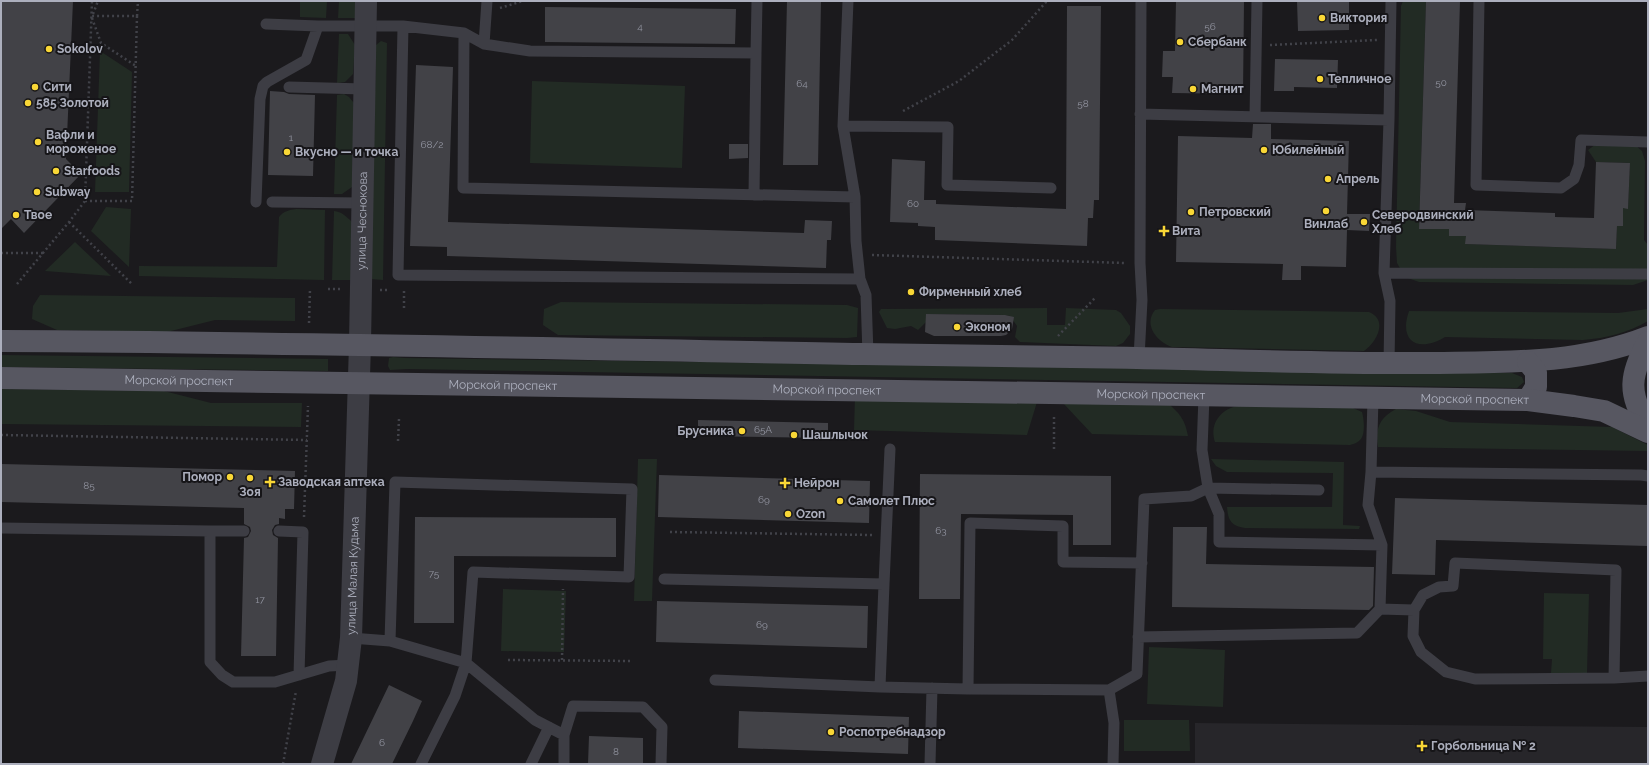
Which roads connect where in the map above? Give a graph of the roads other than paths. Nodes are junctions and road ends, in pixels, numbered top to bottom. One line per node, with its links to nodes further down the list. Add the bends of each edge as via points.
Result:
1 (366, 1): 12 (street, улица Чеснокова)
2 (487, 1): 14 (lane)
3 (757, 1): 15 (lane)
4 (848, 1): 21 (lane)
5 (1141, 1): 18 (lane)
6 (1257, 1): 19 (lane)
7 (1391, 1): 20 (lane)
8 (1479, 1): 22 (lane, via 1476,185 1561,188 1574,179 1579,165 1580,140)
9 (266, 24): 10 (lane)
10 (318, 26): 12 (lane); 26 (lane, via 306,60 263,86 260,99)
11 (403, 26): 12 (lane); 13 (lane); 31 (lane, via 398,275)
12 (365, 27): 17 (street, улица Чеснокова)
13 (464, 33): 14 (lane); 24 (lane, via 463,188)
14 (484, 44): 15 (lane, via 530,51)
15 (756, 53): 24 (lane)
16 (289, 87): 17 (lane)
17 (364, 89): 28 (street, улица Чеснокова)
18 (1140, 114): 19 (lane); 37 (lane, via 1142,300)
19 (1255, 117): 20 (lane)
20 (1389, 120): 29 (lane)
21 (843, 126): 23 (lane, via 948,127 946,185); 25 (lane)
22 (1648, 142)
23 (1051, 188)
24 (754, 195): 25 (lane)
25 (855, 196): 31 (lane)
26 (256, 202)
27 (272, 202): 28 (lane)
28 (362, 203): 35 (street, улица Чеснокова)
29 (1384, 273): 30 (lane); 39 (lane, via 1390,301)
30 (1648, 274)
31 (860, 279): 36 (lane, via 866,295)
32 (1648, 337): 38 (main road, via 1626,346 1580,356)
33 (1, 341): 35 (main road)
34 (1648, 342): 45 (main road, via 1633,378 1638,411)
35 (360, 344): 36 (main road); 41 (street, улица Чеснокова)
36 (868, 355): 37 (main road)
37 (1139, 358): 39 (main road)
38 (1528, 362): 39 (main road); 44 (main road, via 1536,372 1536,387)
39 (1389, 364)
40 (1, 378): 41 (main road, Морской проспект)
41 (359, 384): 42 (main road, Морской проспект); 63 (street, улица Малая Кудьма)
42 (1204, 396): 43 (main road, Морской проспект); 50 (lane, via 1202,450)
43 (1373, 398): 44 (main road, Морской проспект); 48 (lane)
44 (1528, 400): 46 (main road, Морской проспект, via 1604,411)
45 (1648, 425)
46 (1648, 432)
47 (890, 449): 59 (lane)
48 (1371, 472): 49 (lane); 56 (lane, via 1368,505)
49 (1648, 476)
50 (1208, 488): 51 (lane); 56 (lane, via 1219,514 1219,542); 57 (lane, via 1191,496 1144,499)
51 (1319, 490)
52 (1, 528): 53 (lane)
53 (210, 531): 54 (lane); 67 (lane, via 210,662 233,682 275,682)
54 (244, 531)
55 (279, 531): 67 (lane, via 304,532)
56 (1382, 545): 60 (lane)
57 (1142, 562): 62 (lane); 73 (lane, via 1063,562 1063,526 970,523)
58 (664, 579): 59 (lane)
59 (884, 584): 71 (lane)
60 (1380, 609): 61 (lane); 62 (lane, via 1357,634)
61 (1414, 610): 69 (lane, via 1415,641 1421,652 1446,672 1474,679); 69 (lane, via 1423,595 1439,588 1453,586 1455,563 1616,570)
62 (1138, 637): 74 (lane, via 1136,674)
63 (351, 638): 64 (lane); 66 (street, улица Малая Кудьма)
64 (390, 642): 65 (lane); 65 (lane, via 395,482 632,489 629,577 473,572)
65 (466, 663): 75 (lane, via 535,720); 78 (lane, via 455,696)
66 (348, 665): 67 (lane, via 329,666); 77 (street, улица Малая Кудьма, via 346,681)
67 (299, 675)
68 (1648, 676): 69 (lane)
69 (1614, 678)
70 (715, 680): 71 (lane)
71 (880, 687): 72 (lane)
72 (932, 688): 73 (lane); 82 (lane)
73 (968, 689): 74 (lane)
74 (1109, 690): 83 (lane, via 1114,723)
75 (549, 728): 76 (lane); 79 (lane)
76 (564, 735): 80 (lane); 81 (lane, via 573,706 643,707 662,727)
77 (322, 764)
78 (421, 764)
79 (531, 764)
80 (564, 764)
81 (662, 764)
82 (930, 764)
83 (1113, 764)

